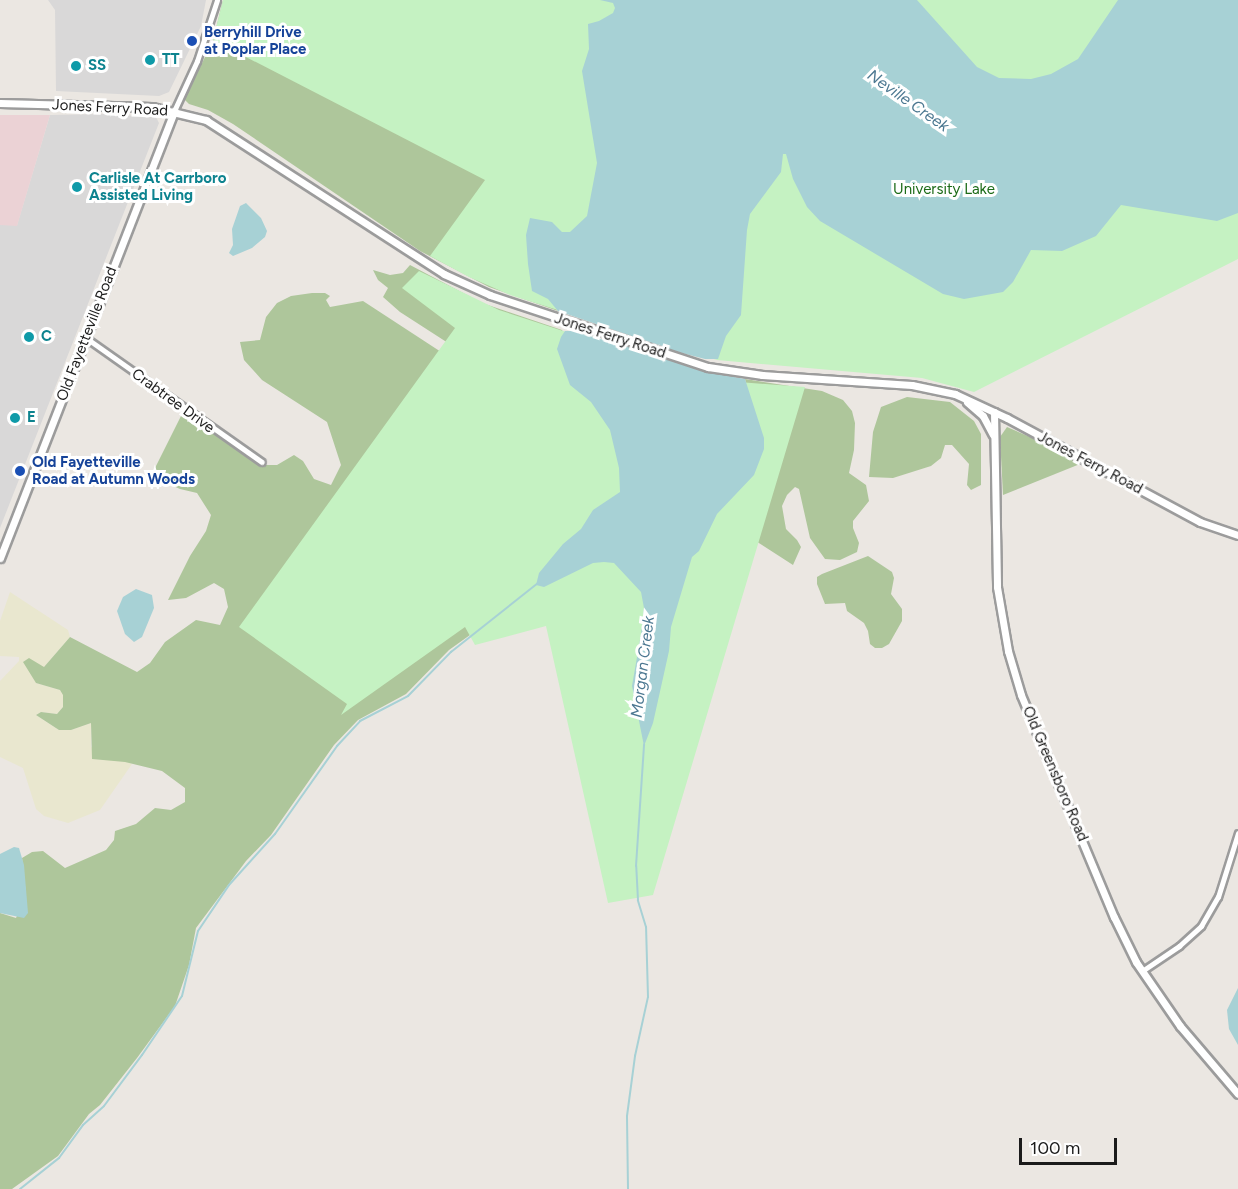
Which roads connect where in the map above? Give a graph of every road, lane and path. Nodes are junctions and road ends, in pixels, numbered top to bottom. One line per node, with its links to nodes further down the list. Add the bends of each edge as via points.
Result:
1 (217, 0): 3 (street, via 197,61)
2 (0, 103): 3 (street, Jones Ferry Road, via 131,105)
3 (174, 111): 4 (street, Old Fayetteville Road); 5 (street, Jones Ferry Road, via 216,124 444,274 501,299 708,367 762,375 912,385)
4 (86, 338): 8 (street, Crabtree Drive); 10 (street, Old Fayetteville Road)
5 (955, 394): 6 (street, Jones Ferry Road); 7 (street, via 983,416)
6 (994, 412): 7 (street, Old Greensboro Road); 9 (street, Jones Ferry Road, via 1200,522)
7 (994, 438): 12 (street, Old Greensboro Road, via 996,565 1012,668 1114,917)
8 (262, 462)
9 (1238, 535)
10 (0, 558)
11 (1238, 833): 12 (street, via 1218,897 1201,926)
12 (1142, 971): 13 (street, Old Greensboro Road, via 1179,1026)
13 (1238, 1094)

